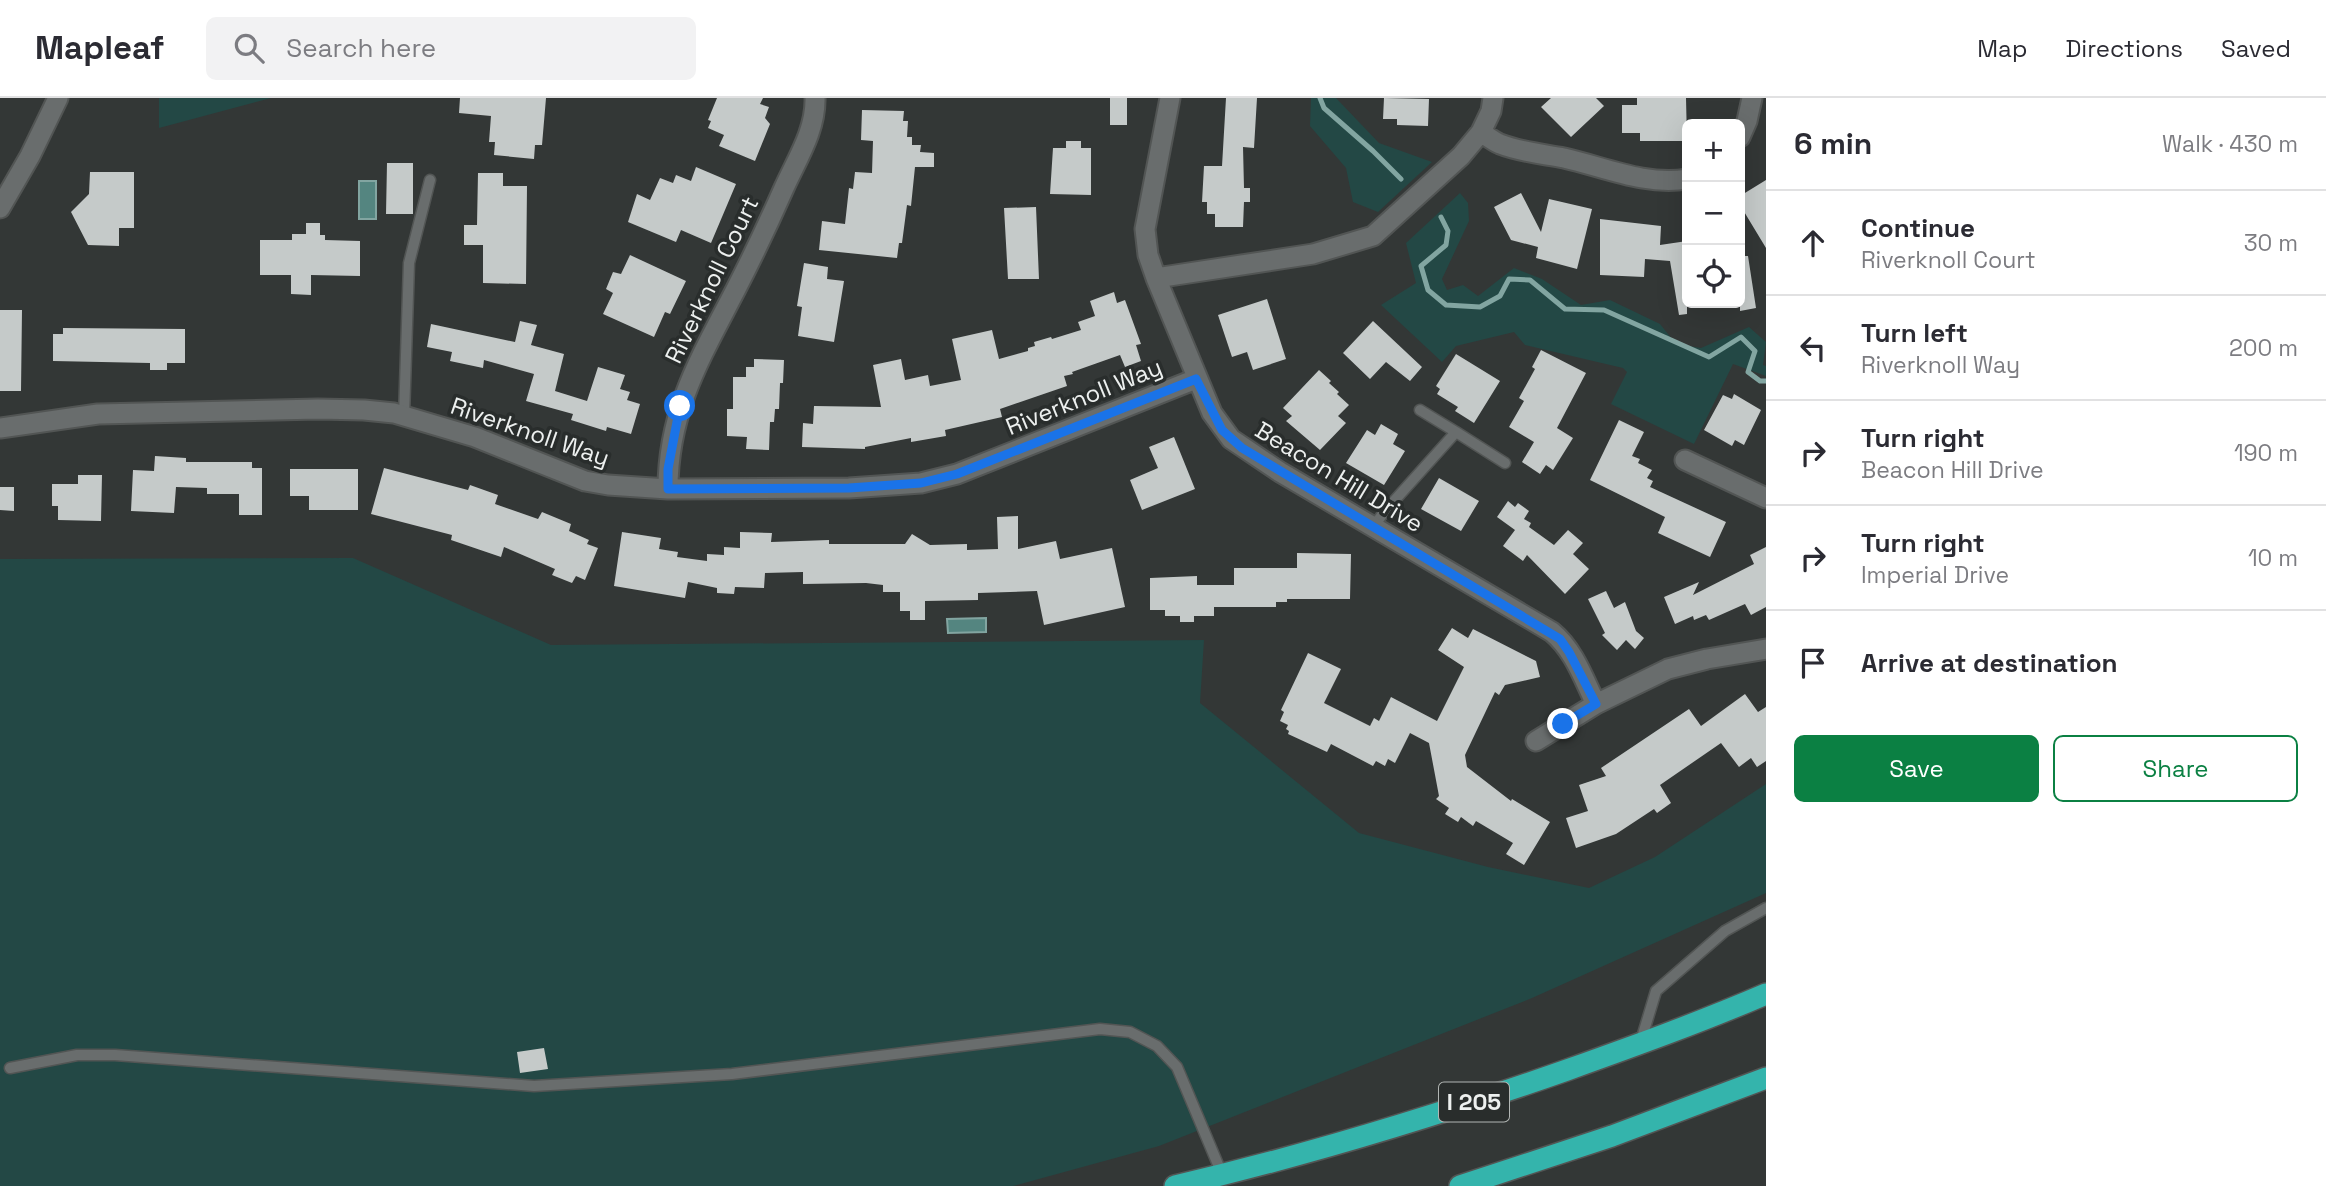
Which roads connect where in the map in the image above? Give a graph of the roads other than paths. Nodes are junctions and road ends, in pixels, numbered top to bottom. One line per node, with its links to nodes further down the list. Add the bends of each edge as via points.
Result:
1 (58, 98): 10 (street)
2 (815, 98): 19 (street, Riverknoll Court, via 812,128 680,406)
3 (1170, 98): 11 (street, Beacon Hill Drive, via 1145,229)
4 (1493, 98): 7 (street)
5 (1752, 98): 6 (street)
6 (1745, 125)
7 (1481, 132): 9 (street, via 1513,148 1620,173 1668,182); 11 (street, via 1373,236 1313,254)
8 (430, 180): 14 (lane, via 409,263)
9 (1682, 180)
10 (0, 208)
11 (1156, 278): 12 (street, Beacon Hill Drive)
12 (1196, 379): 19 (street, Riverknoll Way, via 965,471 921,483); 21 (street, Beacon Hill Drive, via 1231,439)
13 (1420, 410): 16 (lane)
14 (404, 416): 15 (street, Riverknoll Way, via 318,409 109,414); 19 (street, Riverknoll Way, via 585,481)
15 (0, 428)
16 (1456, 432): 18 (lane); 21 (lane)
17 (1685, 460): 20 (street)
18 (1505, 463)
19 (668, 489)
20 (1766, 498)
21 (1373, 527): 23 (street, Beacon Hill Drive, via 1552,632 1569,652)
22 (1766, 649): 23 (street, via 1668,669)
23 (1596, 704): 24 (street)
24 (1536, 741)
25 (1766, 908): 27 (lane, via 1725,931 1656,991)
26 (1766, 994): 27 (highway, I 205)
27 (1640, 1044): 30 (highway, I 205, via 1398,1126)
28 (9, 1068): 30 (lane, via 77,1055 115,1055 534,1086 732,1074 1100,1029 1130,1031 1157,1046 1177,1067)
29 (1766, 1078): 32 (highway)
30 (1223, 1175): 31 (highway, I 205)
31 (1175, 1186)
32 (1460, 1186)

